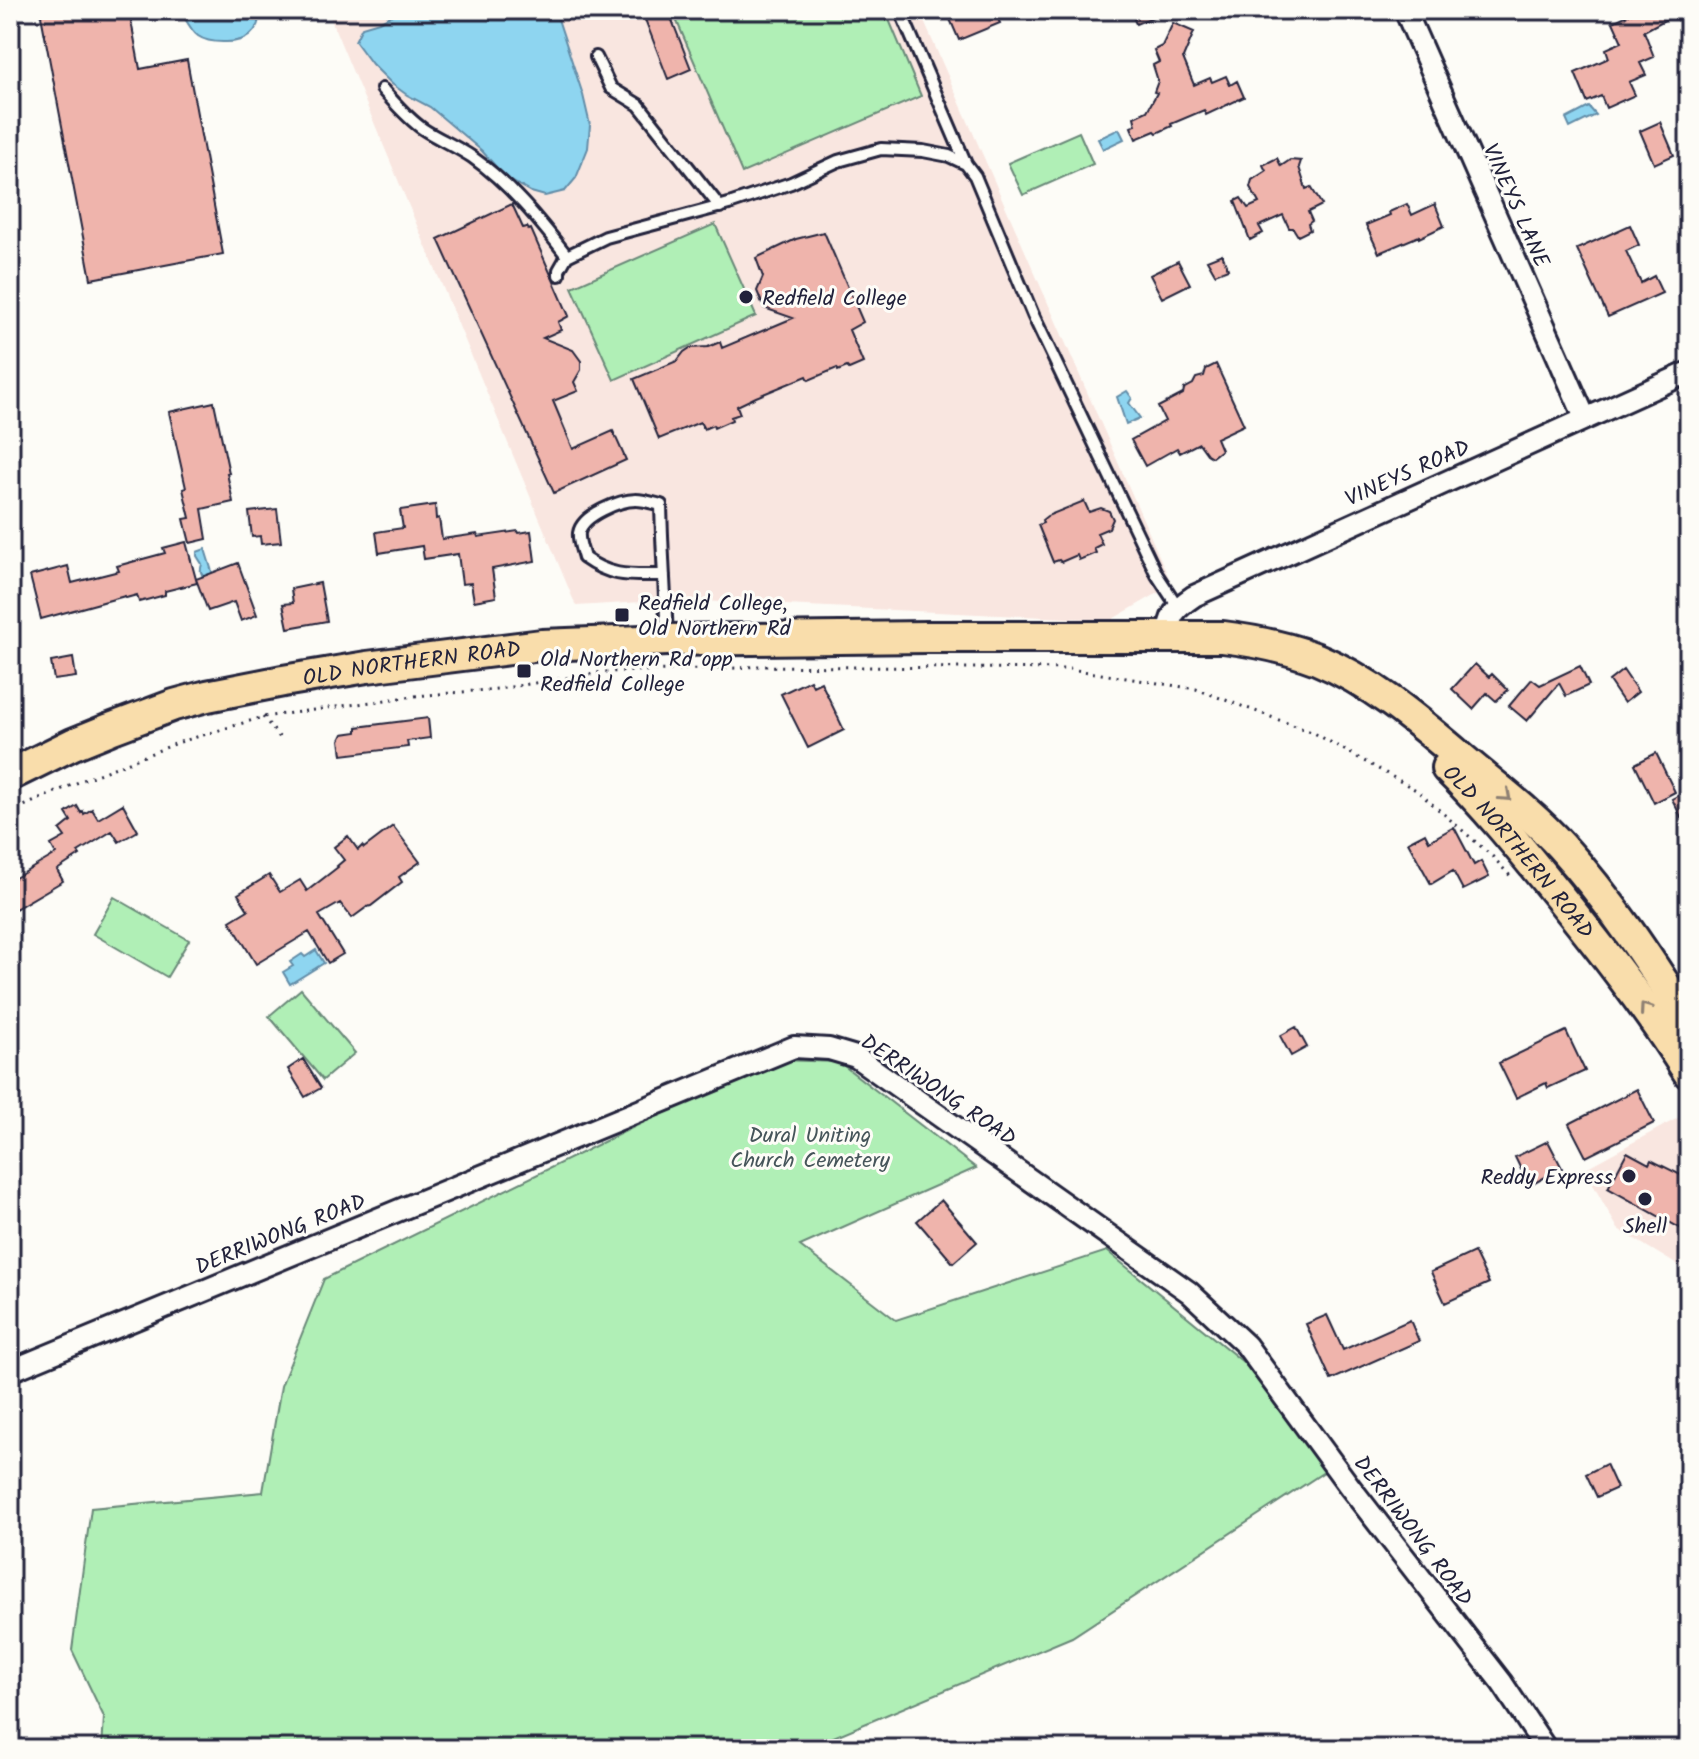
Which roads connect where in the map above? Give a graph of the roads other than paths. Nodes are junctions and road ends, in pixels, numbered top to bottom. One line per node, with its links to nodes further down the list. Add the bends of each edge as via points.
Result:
1 (900, 10): 5 (lane)
2 (1405, 10): 10 (street, VINEYS LANE)
3 (596, 57): 6 (lane, via 611,88 639,105)
4 (382, 89): 7 (lane, via 423,129 472,157 498,180)
5 (966, 164): 6 (lane, via 923,151 881,149); 12 (lane, via 1157,575)
6 (720, 207): 7 (lane, via 606,237)
7 (567, 256): 8 (lane)
8 (559, 275)
9 (1689, 372): 10 (street, VINEYS ROAD)
10 (1585, 418): 12 (street, VINEYS ROAD)
11 (664, 575): 11 (lane, via 619,575 598,568 584,558 582,525 628,500 661,505); 14 (lane)
12 (1178, 607): 13 (street, via 1169,621)
13 (1168, 638): 14 (main road, OLD NORTHERN ROAD); 16 (main road, OLD NORTHERN ROAD, one-way to 16, via 1223,637 1305,655 1365,684 1416,720 1559,844 1646,956); 17 (main road, OLD NORTHERN ROAD, one-way to 13, via 1643,1004 1578,919 1467,788 1410,736 1319,676)
14 (667, 640): 15 (main road, OLD NORTHERN ROAD, via 542,645 367,667 207,696 110,729)
15 (10, 775)
16 (1689, 1023)
17 (1685, 1073)
18 (10, 1371): 19 (street, DERRIWONG ROAD, via 794,1047 829,1049 856,1057 1189,1292 1246,1345 1502,1683)
19 (1546, 1749)

